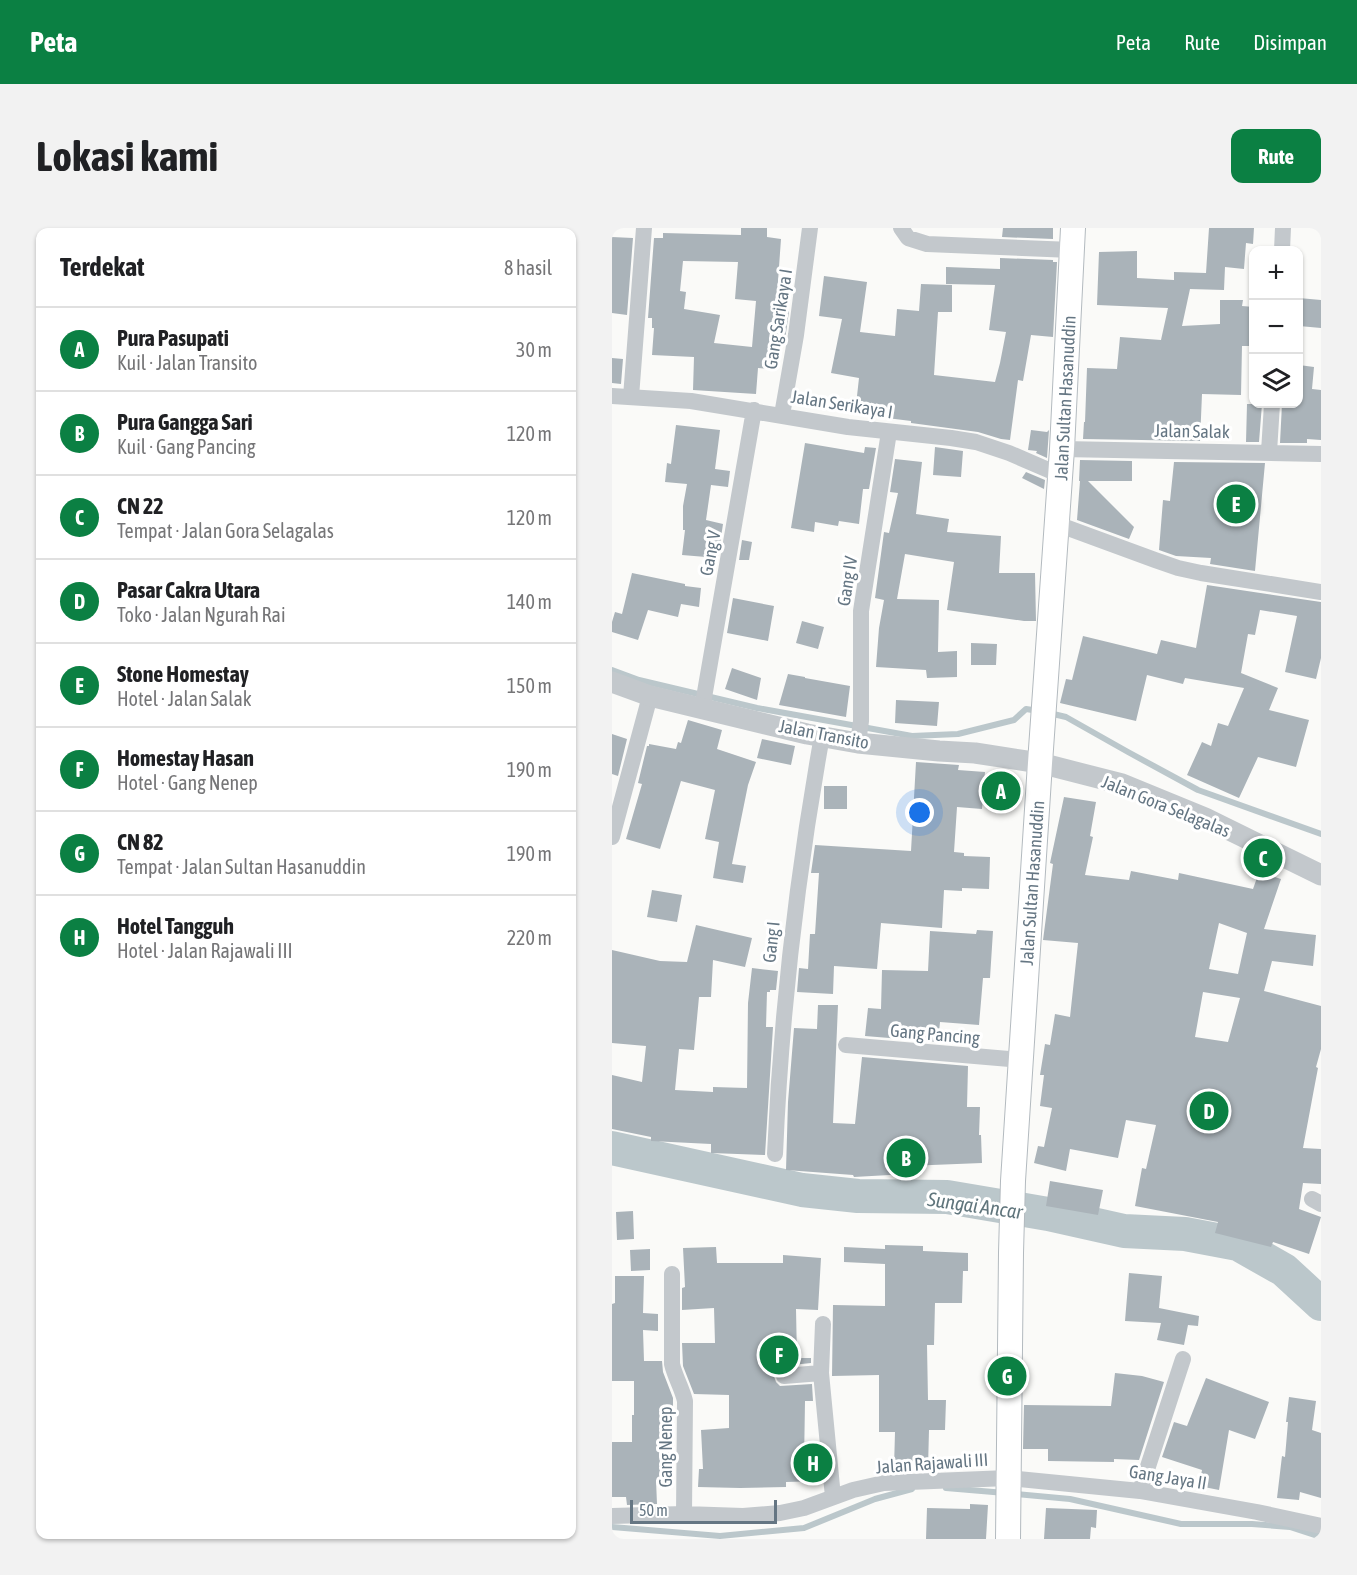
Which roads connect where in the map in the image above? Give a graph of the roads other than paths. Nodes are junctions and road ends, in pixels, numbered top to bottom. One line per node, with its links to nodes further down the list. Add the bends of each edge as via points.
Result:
1 (644, 228): 8 (street)
2 (810, 228): 11 (street, Gang Sarikaya I)
3 (901, 228): 5 (street, via 908,238 927,244)
4 (1283, 228): 6 (street)
5 (1073, 239): 13 (main road, Jalan Sultan Hasanuddin)
6 (1282, 246)
7 (612, 396): 8 (street, Jalan Serikaya I)
8 (632, 397): 10 (street, Jalan Serikaya I)
9 (1272, 408): 14 (street)
10 (754, 410): 11 (street, Jalan Serikaya I); 21 (street, Gang V)
11 (782, 415): 12 (street, Jalan Serikaya I)
12 (889, 432): 16 (street, Jalan Serikaya I, via 976,442); 22 (street, Gang IV, via 861,611)
13 (1062, 449): 14 (street, Jalan Salak); 16 (main road, Jalan Sultan Hasanuddin)
14 (1269, 452): 15 (street, Jalan Salak)
15 (1321, 454)
16 (1060, 475): 17 (main road, Jalan Sultan Hasanuddin)
17 (1057, 524): 18 (street, via 1178,568); 24 (main road, Jalan Sultan Hasanuddin)
18 (1321, 592)
19 (612, 682): 20 (street, Jalan Transito)
20 (651, 696): 21 (street, Jalan Transito); 25 (street)
21 (703, 706): 23 (street, Jalan Transito)
22 (860, 734): 23 (street, Jalan Transito); 24 (street, Jalan Transito, via 939,751)
23 (822, 736): 29 (street, Gang I, via 794,913)
24 (1040, 763): 26 (street, Jalan Gora Selagalas, via 1122,784 1205,818); 28 (main road, Jalan Sultan Hasanuddin)
25 (612, 837)
26 (1321, 875)
27 (846, 1045): 28 (street, Gang Pancing)
28 (1020, 1060): 35 (main road, Jalan Sultan Hasanuddin, via 1013,1181)
29 (775, 1154)
30 (672, 1274): 38 (street, Gang Nenep, via 672,1364 685,1401)
31 (823, 1324): 33 (street)
32 (1183, 1359): 36 (street)
33 (821, 1373): 34 (street); 37 (street)
34 (784, 1376)
35 (1008, 1482): 36 (street, Gang Jaya II); 37 (street, Jalan Rajawali III, via 884,1483); 41 (main road, Jalan Sultan Hasanuddin)
36 (1140, 1491): 40 (street, Gang Jaya II)
37 (833, 1497): 38 (street, Jalan Rajawali III, via 780,1513)
38 (684, 1514): 39 (street, Jalan Rajawali III)
39 (612, 1516)
40 (1321, 1526)
41 (1008, 1528)

